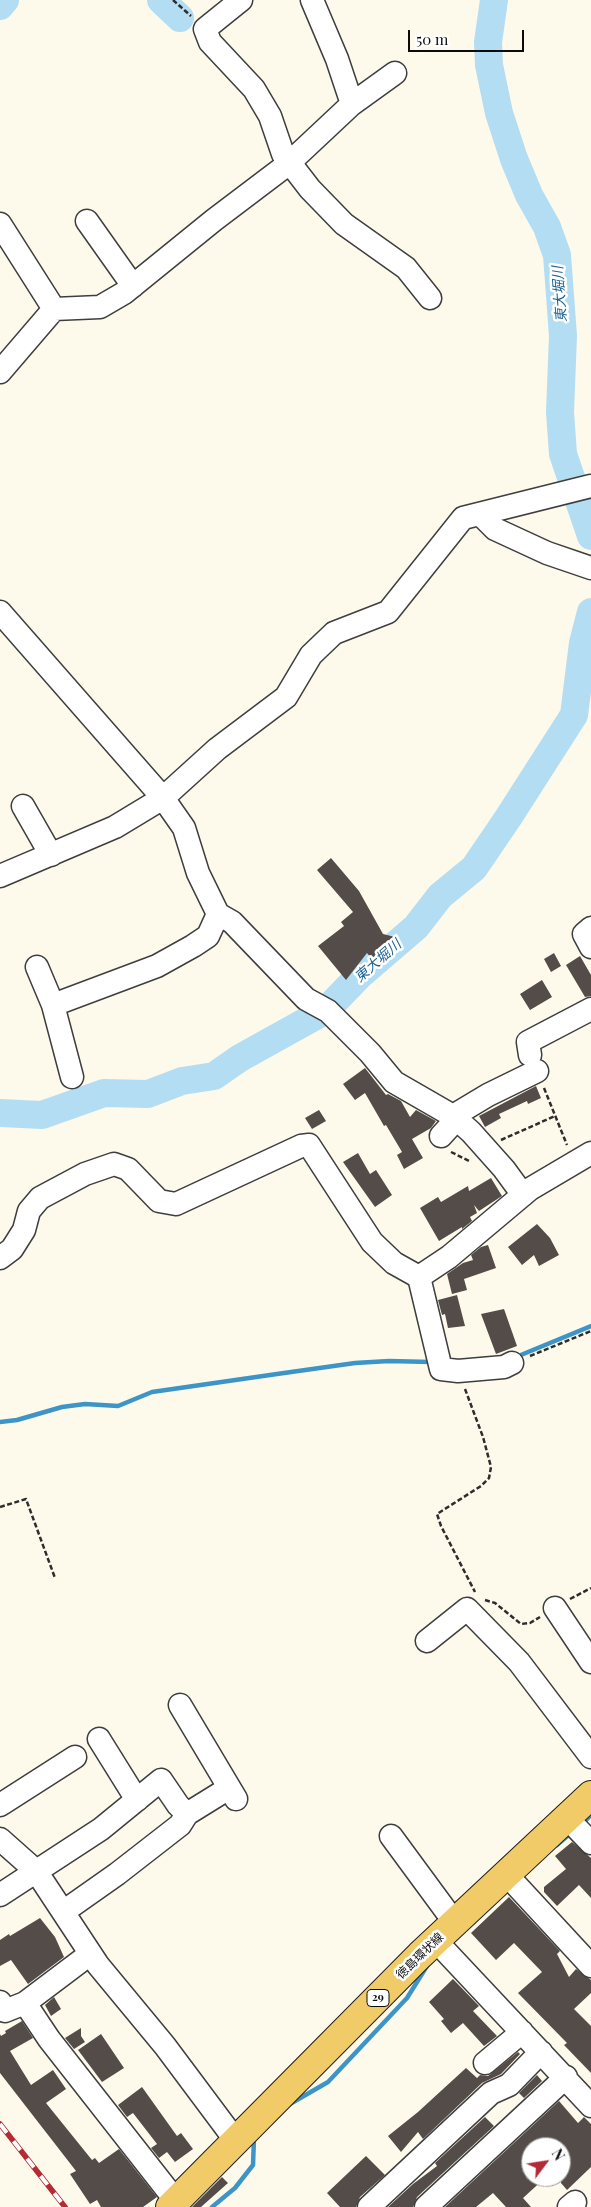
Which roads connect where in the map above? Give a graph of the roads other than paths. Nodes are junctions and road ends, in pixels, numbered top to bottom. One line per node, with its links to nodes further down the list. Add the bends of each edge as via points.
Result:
1 (241, 0): 5 (street, via 205,29 210,42 254,89 270,116)
2 (312, 0): 4 (street)
3 (395, 73): 4 (street)
4 (352, 104): 5 (street)
5 (288, 164): 8 (street); 9 (street, via 344,224 406,268)
6 (88, 221): 8 (street)
7 (0, 224): 10 (street)
8 (134, 286): 10 (street, via 100,307)
9 (430, 298)
10 (54, 309): 11 (street)
11 (0, 372)
12 (581, 489): 13 (street)
13 (481, 514): 14 (street, via 495,529 547,553); 16 (street, via 463,518 388,612 334,633 311,655 286,697 218,749)
14 (591, 568)
15 (0, 612): 16 (street)
16 (162, 798): 18 (street, via 115,827); 20 (street, via 184,828 198,873)
17 (23, 806): 18 (street)
18 (51, 855): 19 (street)
19 (0, 876)
20 (218, 914): 24 (street, via 208,936 157,966); 27 (street, via 232,922 306,999 326,1009 394,1082)
21 (591, 928): 22 (street, via 584,934)
22 (591, 947)
23 (37, 967): 24 (street)
24 (53, 1005): 26 (street)
25 (591, 1009): 27 (street, via 528,1042 533,1063)
26 (72, 1077)
27 (456, 1114): 28 (street); 30 (street, via 489,1147 499,1170)
28 (441, 1136)
29 (579, 1156): 30 (street)
30 (523, 1195): 32 (street, via 449,1257)
31 (0, 1258): 32 (street, via 12,1249 24,1230 29,1211 40,1198 85,1174 114,1164 128,1169 159,1201 176,1204 309,1145 372,1242 394,1263)
32 (419, 1277): 33 (street, via 446,1365 504,1367)
33 (512, 1363)
34 (554, 1608): 36 (street)
35 (427, 1641): 40 (street, via 467,1609 519,1662)
36 (591, 1662)
37 (182, 1716): 44 (street, via 233,1793)
38 (98, 1739): 42 (street)
39 (75, 1757): 43 (street)
40 (591, 1757)
41 (591, 1795): 45 (main road, 徳島環状線 / 29)
42 (137, 1800): 44 (street, via 161,1780); 48 (street, via 101,1829)
43 (0, 1806)
44 (187, 1814): 51 (street, via 180,1825)
45 (578, 1830): 49 (main road, 徳島環状線 / 29)
46 (391, 1836): 52 (street)
47 (0, 1840): 48 (street)
48 (36, 1871): 50 (street); 51 (street)
49 (512, 1881): 52 (main road, 徳島環状線 / 29); 54 (street)
50 (0, 1895)
51 (63, 1912): 53 (street)
52 (444, 1940): 57 (street); 62 (main road, 徳島環状線 / 29)
53 (90, 1954): 56 (street); 62 (street)
54 (591, 1966)
55 (0, 2002): 56 (street, via 5,2011)
56 (25, 2004): 63 (street)
57 (522, 2032): 58 (street); 59 (street)
58 (541, 2052): 60 (street); 64 (street, via 509,2085 490,2093)
59 (485, 2062)
60 (566, 2077): 61 (street); 65 (street)
61 (591, 2106)
62 (236, 2141): 63 (main road, 徳島環状線 / 29)
63 (173, 2204)
64 (369, 2207)
65 (426, 2207)

